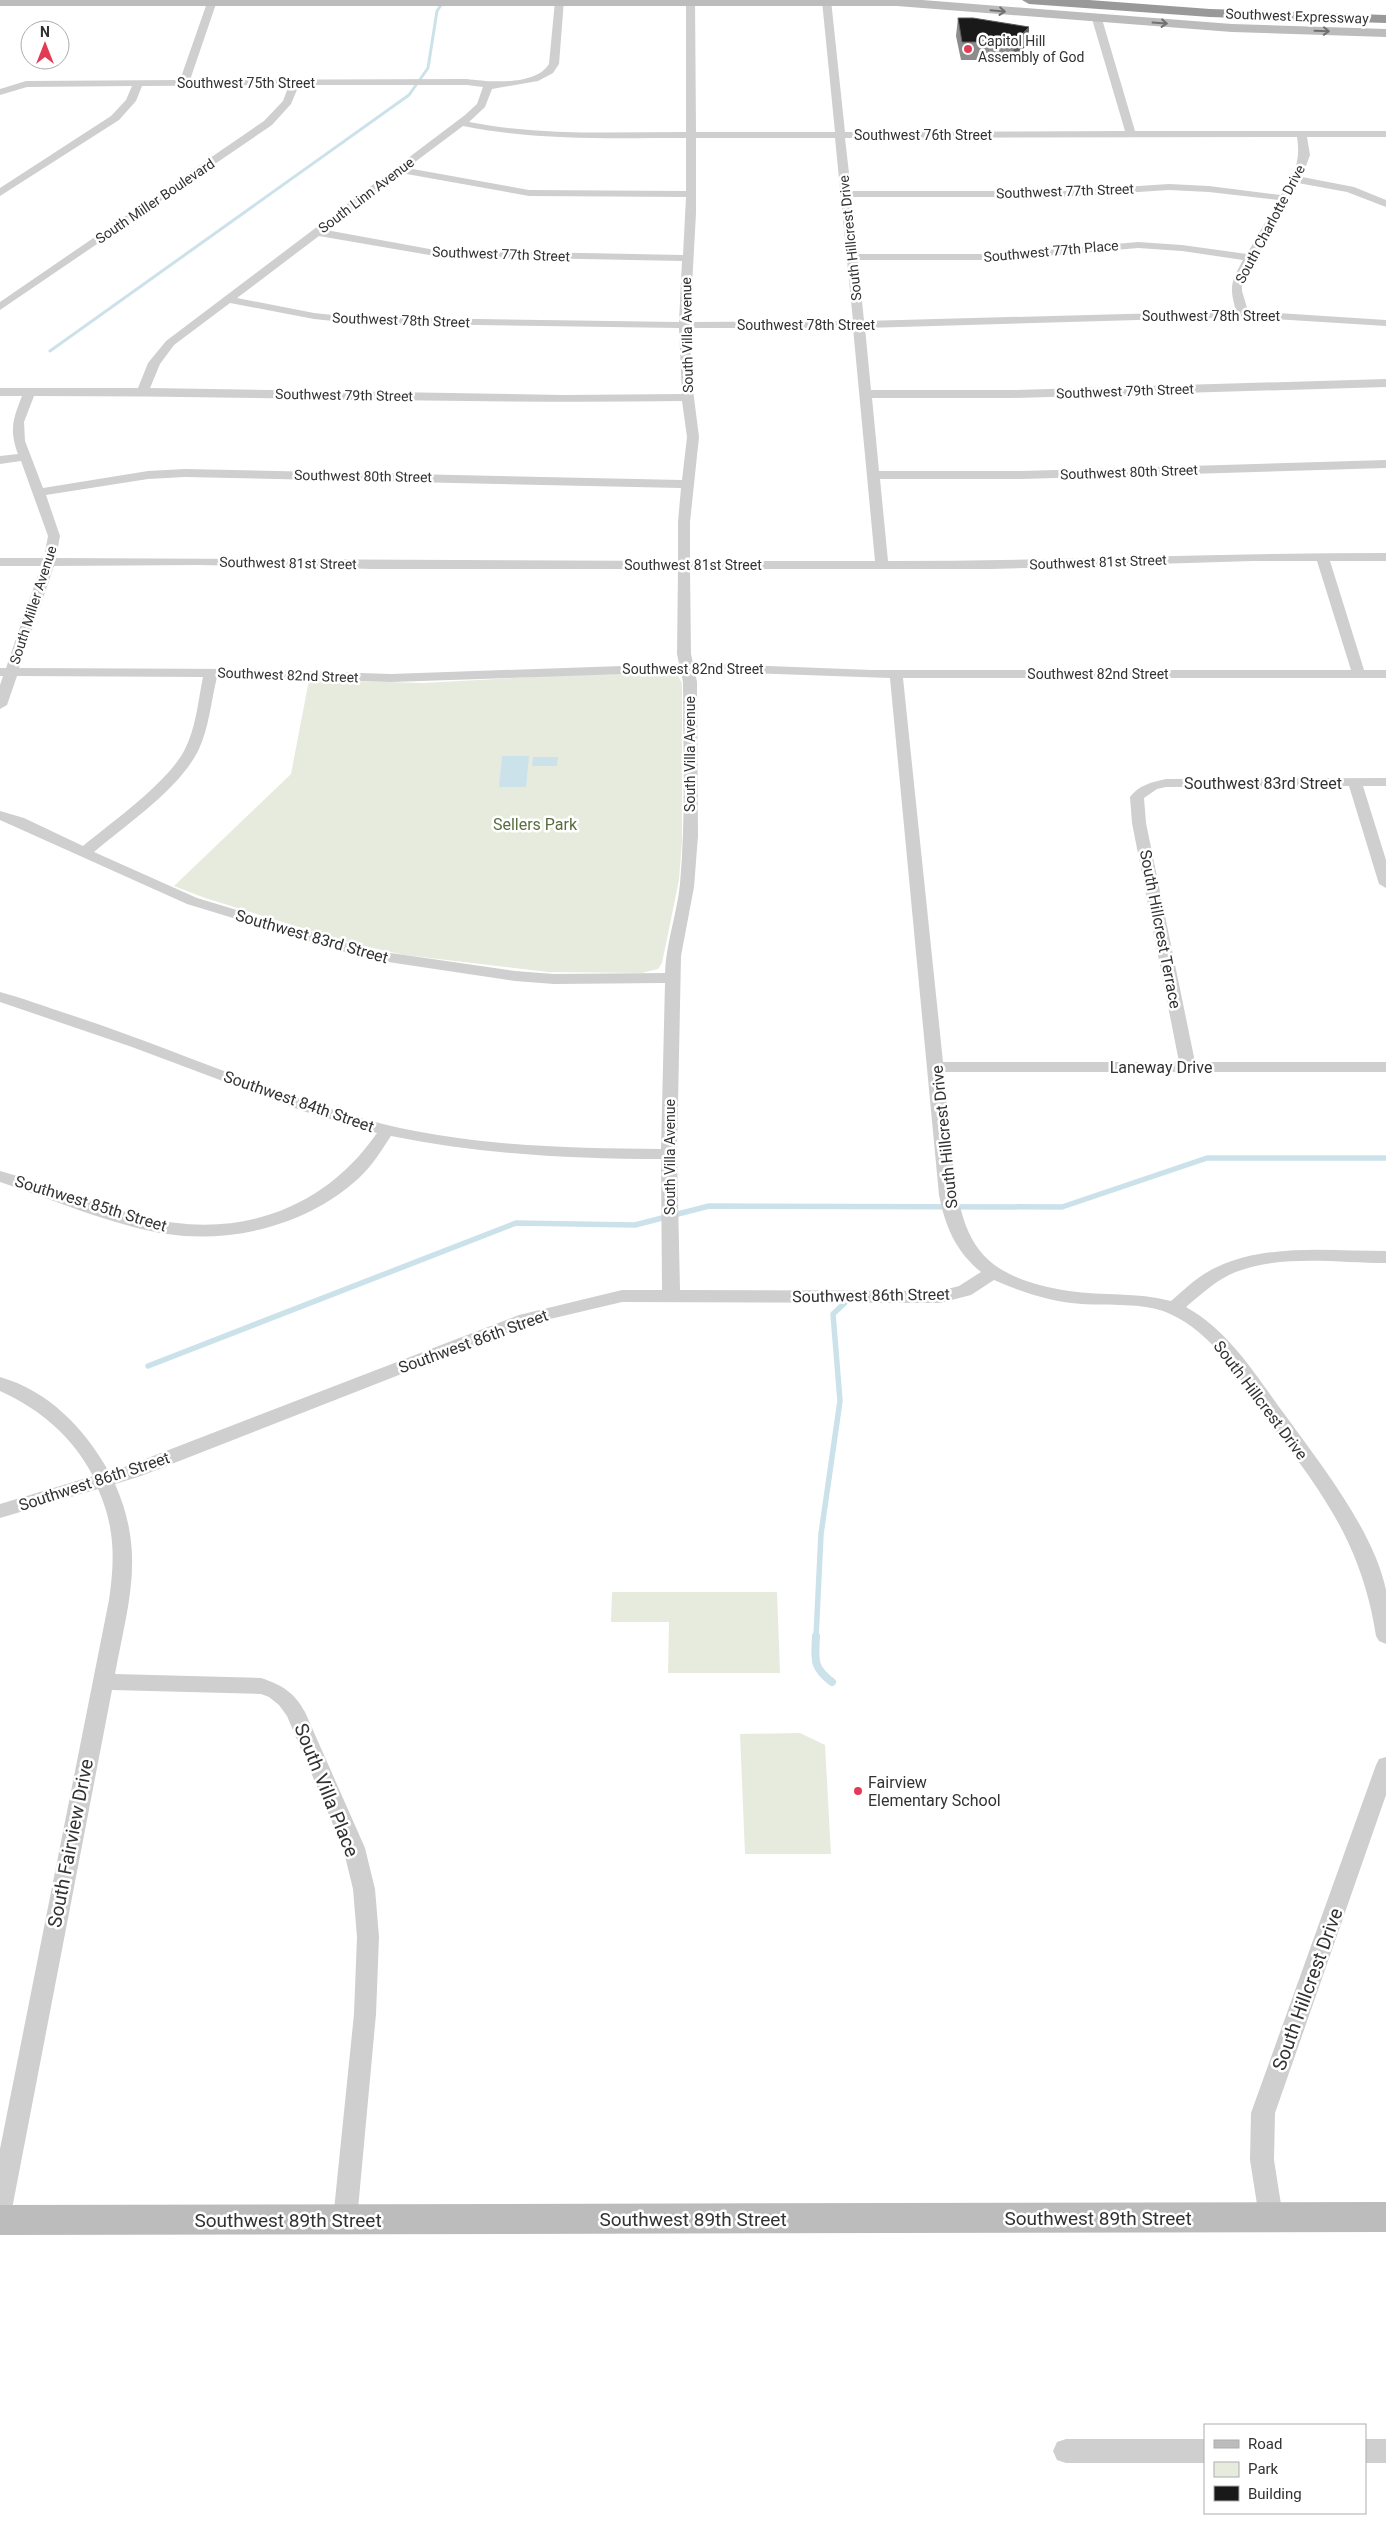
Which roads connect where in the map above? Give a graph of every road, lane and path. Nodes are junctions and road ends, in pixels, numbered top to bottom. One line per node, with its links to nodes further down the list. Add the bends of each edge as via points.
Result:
1 (874, 0): 9 (main road)
2 (1029, 0): 12 (highway, Southwest Expressway, via 1210,13)
3 (1131, 0): 10 (highway, Southwest Expressway)
4 (212, 1): 5 (main road); 8 (main road); 16 (street)
5 (560, 1): 6 (main road); 17 (street, via 551,71 530,80)
6 (691, 1): 7 (main road); 24 (street, South Villa Avenue)
7 (827, 1): 9 (main road); 23 (street, South Hillcrest Drive)
8 (0, 2)
9 (897, 2): 11 (main road, one-way to 11)
10 (1386, 11)
11 (1096, 19): 13 (main road, one-way to 13); 20 (street)
12 (1386, 19)
13 (1386, 33)
14 (296, 82): 16 (street, Southwest 75th Street); 17 (street, Southwest 75th Street); 37 (street, South Miller Boulevard, via 288,102 268,123)
15 (138, 83): 16 (street, Southwest 75th Street); 18 (street, Southwest 75th Street, via 33,84); 27 (street, via 127,107 105,126)
16 (184, 83)
17 (492, 85): 19 (street, South Linn Avenue, via 487,88 478,109)
18 (0, 92)
19 (461, 123): 24 (street, Southwest 76th Street, via 538,135); 25 (street, South Linn Avenue)
20 (1131, 134): 21 (street, Southwest 76th Street); 23 (street, Southwest 76th Street)
21 (1302, 134): 22 (street, Southwest 76th Street); 26 (street, South Charlotte Drive, via 1304,160)
22 (1386, 134)
23 (839, 135): 24 (street, Southwest 76th Street); 29 (street, South Hillcrest Drive)
24 (691, 136): 28 (street, South Villa Avenue)
25 (399, 170): 28 (street, via 530,193); 32 (street, South Linn Avenue)
26 (1295, 179): 30 (street, South Charlotte Drive); 31 (street, via 1350,189)
27 (0, 193)
28 (690, 194): 34 (street, South Villa Avenue)
29 (846, 194): 30 (street, Southwest 77th Street, via 1062,194 1175,187); 33 (street, South Hillcrest Drive)
30 (1283, 198): 35 (street, South Charlotte Drive)
31 (1386, 204)
32 (317, 232): 34 (street, Southwest 77th Street, via 435,253); 36 (street, South Linn Avenue)
33 (851, 257): 35 (street, Southwest 77th Place, via 1002,257 1138,245); 40 (street, South Hillcrest Drive)
34 (688, 258): 41 (street, South Villa Avenue)
35 (1249, 258): 38 (street, South Charlotte Drive, via 1236,286)
36 (228, 299): 41 (street, Southwest 78th Street, via 352,320); 45 (street, South Linn Avenue, via 164,349 154,363)
37 (0, 308)
38 (1243, 314): 39 (street, Southwest 78th Street); 40 (street, Southwest 78th Street)
39 (1386, 323)
40 (859, 324): 41 (street, Southwest 78th Street); 46 (street, South Hillcrest Drive)
41 (684, 325): 47 (street, South Villa Avenue)
42 (1386, 384): 46 (street, Southwest 79th Street, via 1012,394)
43 (0, 392): 44 (street, Southwest 79th Street)
44 (29, 392): 45 (street, Southwest 79th Street); 48 (street, South Miller Avenue, via 18,426)
45 (143, 392): 47 (street, Southwest 79th Street, via 572,399)
46 (864, 394): 51 (street, South Hillcrest Drive)
47 (687, 397): 52 (street, South Villa Avenue, via 692,436)
48 (23, 457): 49 (street); 53 (street, South Miller Avenue)
49 (0, 460)
50 (1386, 464): 51 (street, Southwest 80th Street, via 1031,475)
51 (872, 475): 58 (street, South Hillcrest Drive)
52 (688, 484): 53 (street, Southwest 80th Street, via 185,473 148,475); 59 (street, South Villa Avenue)
53 (39, 492): 57 (street, South Miller Avenue, via 54,536)
54 (1322, 557): 55 (street, Southwest 81st Street); 58 (street, Southwest 81st Street, via 1056,564); 64 (street)
55 (1386, 557)
56 (0, 562): 57 (street, Southwest 81st Street)
57 (50, 562): 59 (street, Southwest 81st Street); 61 (street, South Miller Avenue)
58 (882, 564): 59 (street, Southwest 81st Street)
59 (684, 565): 60 (street, South Villa Avenue, via 684,654)
60 (687, 667): 62 (street, Southwest 82nd Street, via 391,678); 63 (street, Southwest 82nd Street); 73 (street, South Villa Avenue, via 690,682 690,853)
61 (6, 672): 62 (street, Southwest 82nd Street); 66 (street, South Miller Avenue)
62 (211, 673): 71 (street, via 195,739 186,760)
63 (896, 674): 64 (street, Southwest 82nd Street); 75 (street, South Hillcrest Drive)
64 (1359, 674): 65 (street, Southwest 82nd Street)
65 (1386, 674)
66 (0, 705)
67 (1355, 782): 68 (street, Southwest 83rd Street); 69 (street, Southwest 83rd Street, via 1173,783 1152,786); 72 (street)
68 (1386, 782)
69 (1141, 793): 76 (street, South Hillcrest Terrace, via 1136,801 1137,812)
70 (0, 815): 71 (street, Southwest 83rd Street)
71 (84, 852): 73 (street, Southwest 83rd Street, via 192,901 368,954 515,976 554,979)
72 (1386, 884)
73 (672, 978): 79 (street, South Villa Avenue)
74 (0, 998): 78 (street, Southwest 84th Street, via 182,1060 301,1105)
75 (936, 1067): 76 (street, Laneway Drive); 82 (street, South Hillcrest Drive, via 948,1194 955,1227 969,1252)
76 (1188, 1067): 77 (street, Laneway Drive)
77 (1386, 1067)
78 (387, 1130): 79 (street, Southwest 84th Street, via 531,1151); 80 (street, Southwest 85th Street, via 361,1166 330,1193 293,1212 232,1228 195,1230 154,1225)
79 (669, 1154): 83 (street, South Villa Avenue)
80 (0, 1176)
81 (1386, 1258): 84 (street, via 1254,1261 1208,1280)
82 (993, 1273): 83 (street, Southwest 86th Street, via 965,1291 940,1297); 84 (street, South Hillcrest Drive, via 1061,1295 1122,1299)
83 (671, 1297): 86 (street, Southwest 86th Street, via 622,1296 524,1319 227,1436)
84 (1174, 1308): 88 (street, South Hillcrest Drive, via 1200,1325 1244,1372 1326,1487 1365,1558)
85 (0, 1383): 86 (street, South Fairview Drive, via 37,1400 80,1438)
86 (102, 1480): 87 (street, Southwest 86th Street); 89 (street, South Fairview Drive, via 113,1505 124,1556 119,1600)
87 (0, 1511)
88 (1386, 1636)
89 (102, 1682): 91 (street, South Fairview Drive); 95 (street, South Villa Place, via 228,1684 261,1686 276,1691 295,1712 322,1770 354,1848 364,1889 368,1937 362,2048)
90 (1386, 1765): 92 (street, South Hillcrest Drive, via 1263,2113 1262,2160)
91 (0, 2209)
92 (1271, 2217): 93 (main road, Southwest 89th Street); 95 (main road, Southwest 89th Street)
93 (1386, 2217)
94 (0, 2220): 95 (main road, Southwest 89th Street)
95 (345, 2220)
96 (1066, 2451): 97 (street)
97 (1204, 2451)
98 (1366, 2451): 99 (street)
99 (1386, 2451)

